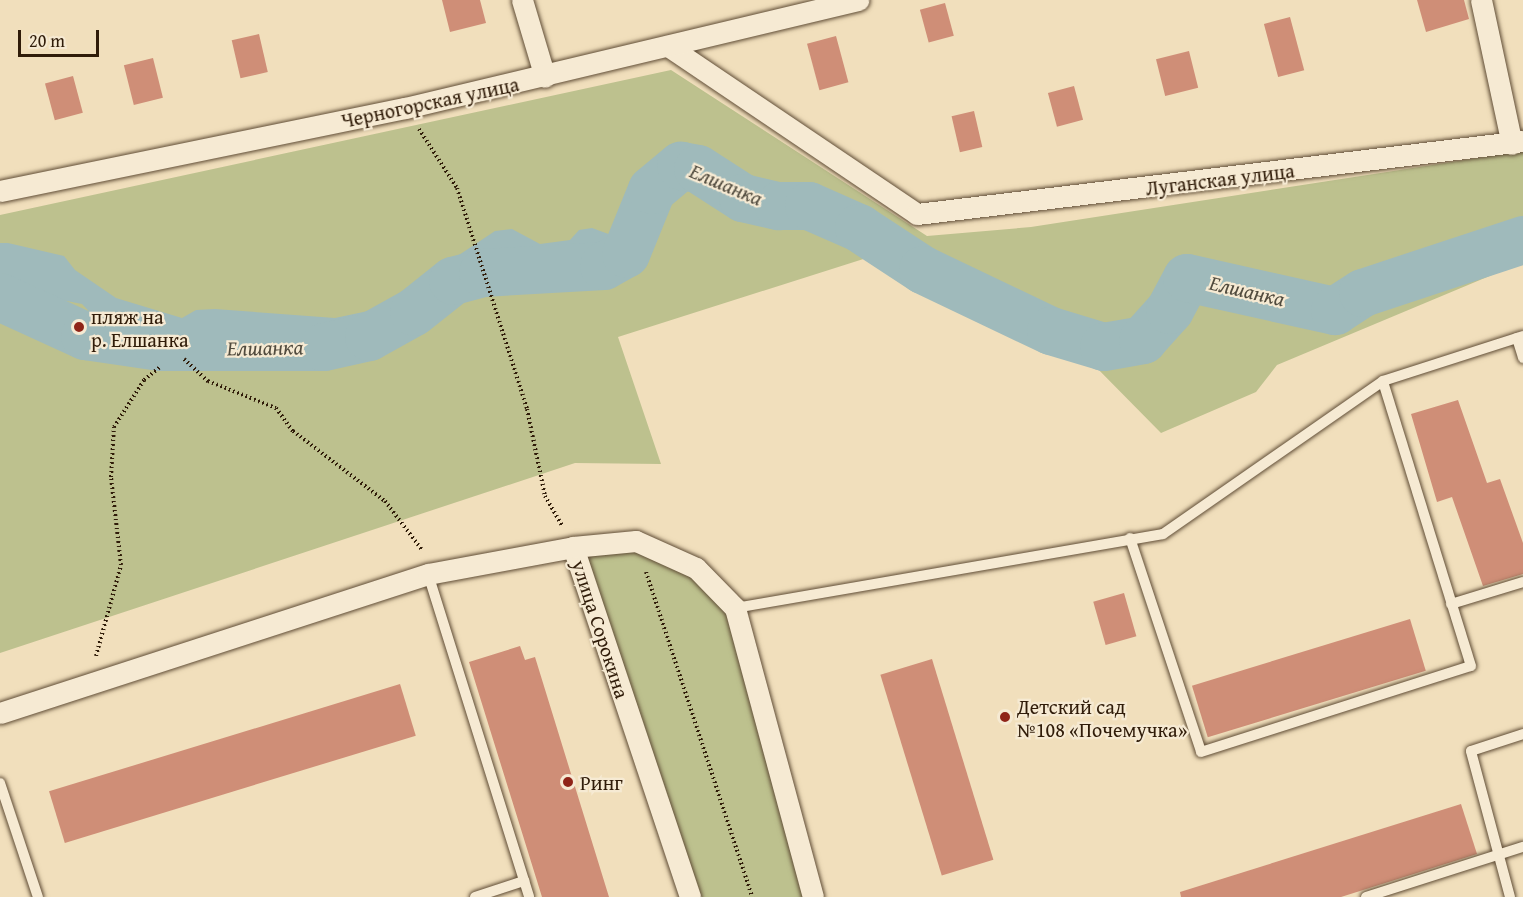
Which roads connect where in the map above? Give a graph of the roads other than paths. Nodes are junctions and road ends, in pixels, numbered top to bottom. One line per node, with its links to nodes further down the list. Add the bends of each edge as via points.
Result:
1 (522, 0): 5 (street)
2 (858, 0): 4 (street, Черногорская улица)
3 (1481, 0): 6 (street)
4 (668, 46): 5 (street, Черногорская улица); 6 (street, Луганская улица, via 917,214)
5 (545, 77): 7 (street, Черногорская улица)
6 (1518, 143)
7 (0, 191)
8 (1520, 337): 9 (lane); 10 (lane)
9 (1523, 358)
10 (1383, 381): 11 (lane, via 1163,534); 15 (lane)
11 (1130, 538): 15 (lane, via 1201,752 1471,666); 16 (lane)
12 (573, 547): 13 (street); 16 (street, улица Сорокина, via 636,541 696,568); 26 (street, улица Сорокина)
13 (428, 574): 17 (street); 22 (lane)
14 (1523, 582): 15 (lane)
15 (1452, 604)
16 (735, 608): 27 (street, улица Сорокина)
17 (0, 713)
18 (1523, 734): 21 (lane, via 1471,751)
19 (0, 783): 23 (lane)
20 (1523, 847): 21 (lane)
21 (1498, 855): 28 (lane); 29 (lane)
22 (524, 881): 24 (lane); 25 (lane)
23 (38, 897)
24 (475, 897)
25 (529, 897)
26 (690, 897)
27 (813, 897)
28 (1366, 897)
29 (1510, 897)

